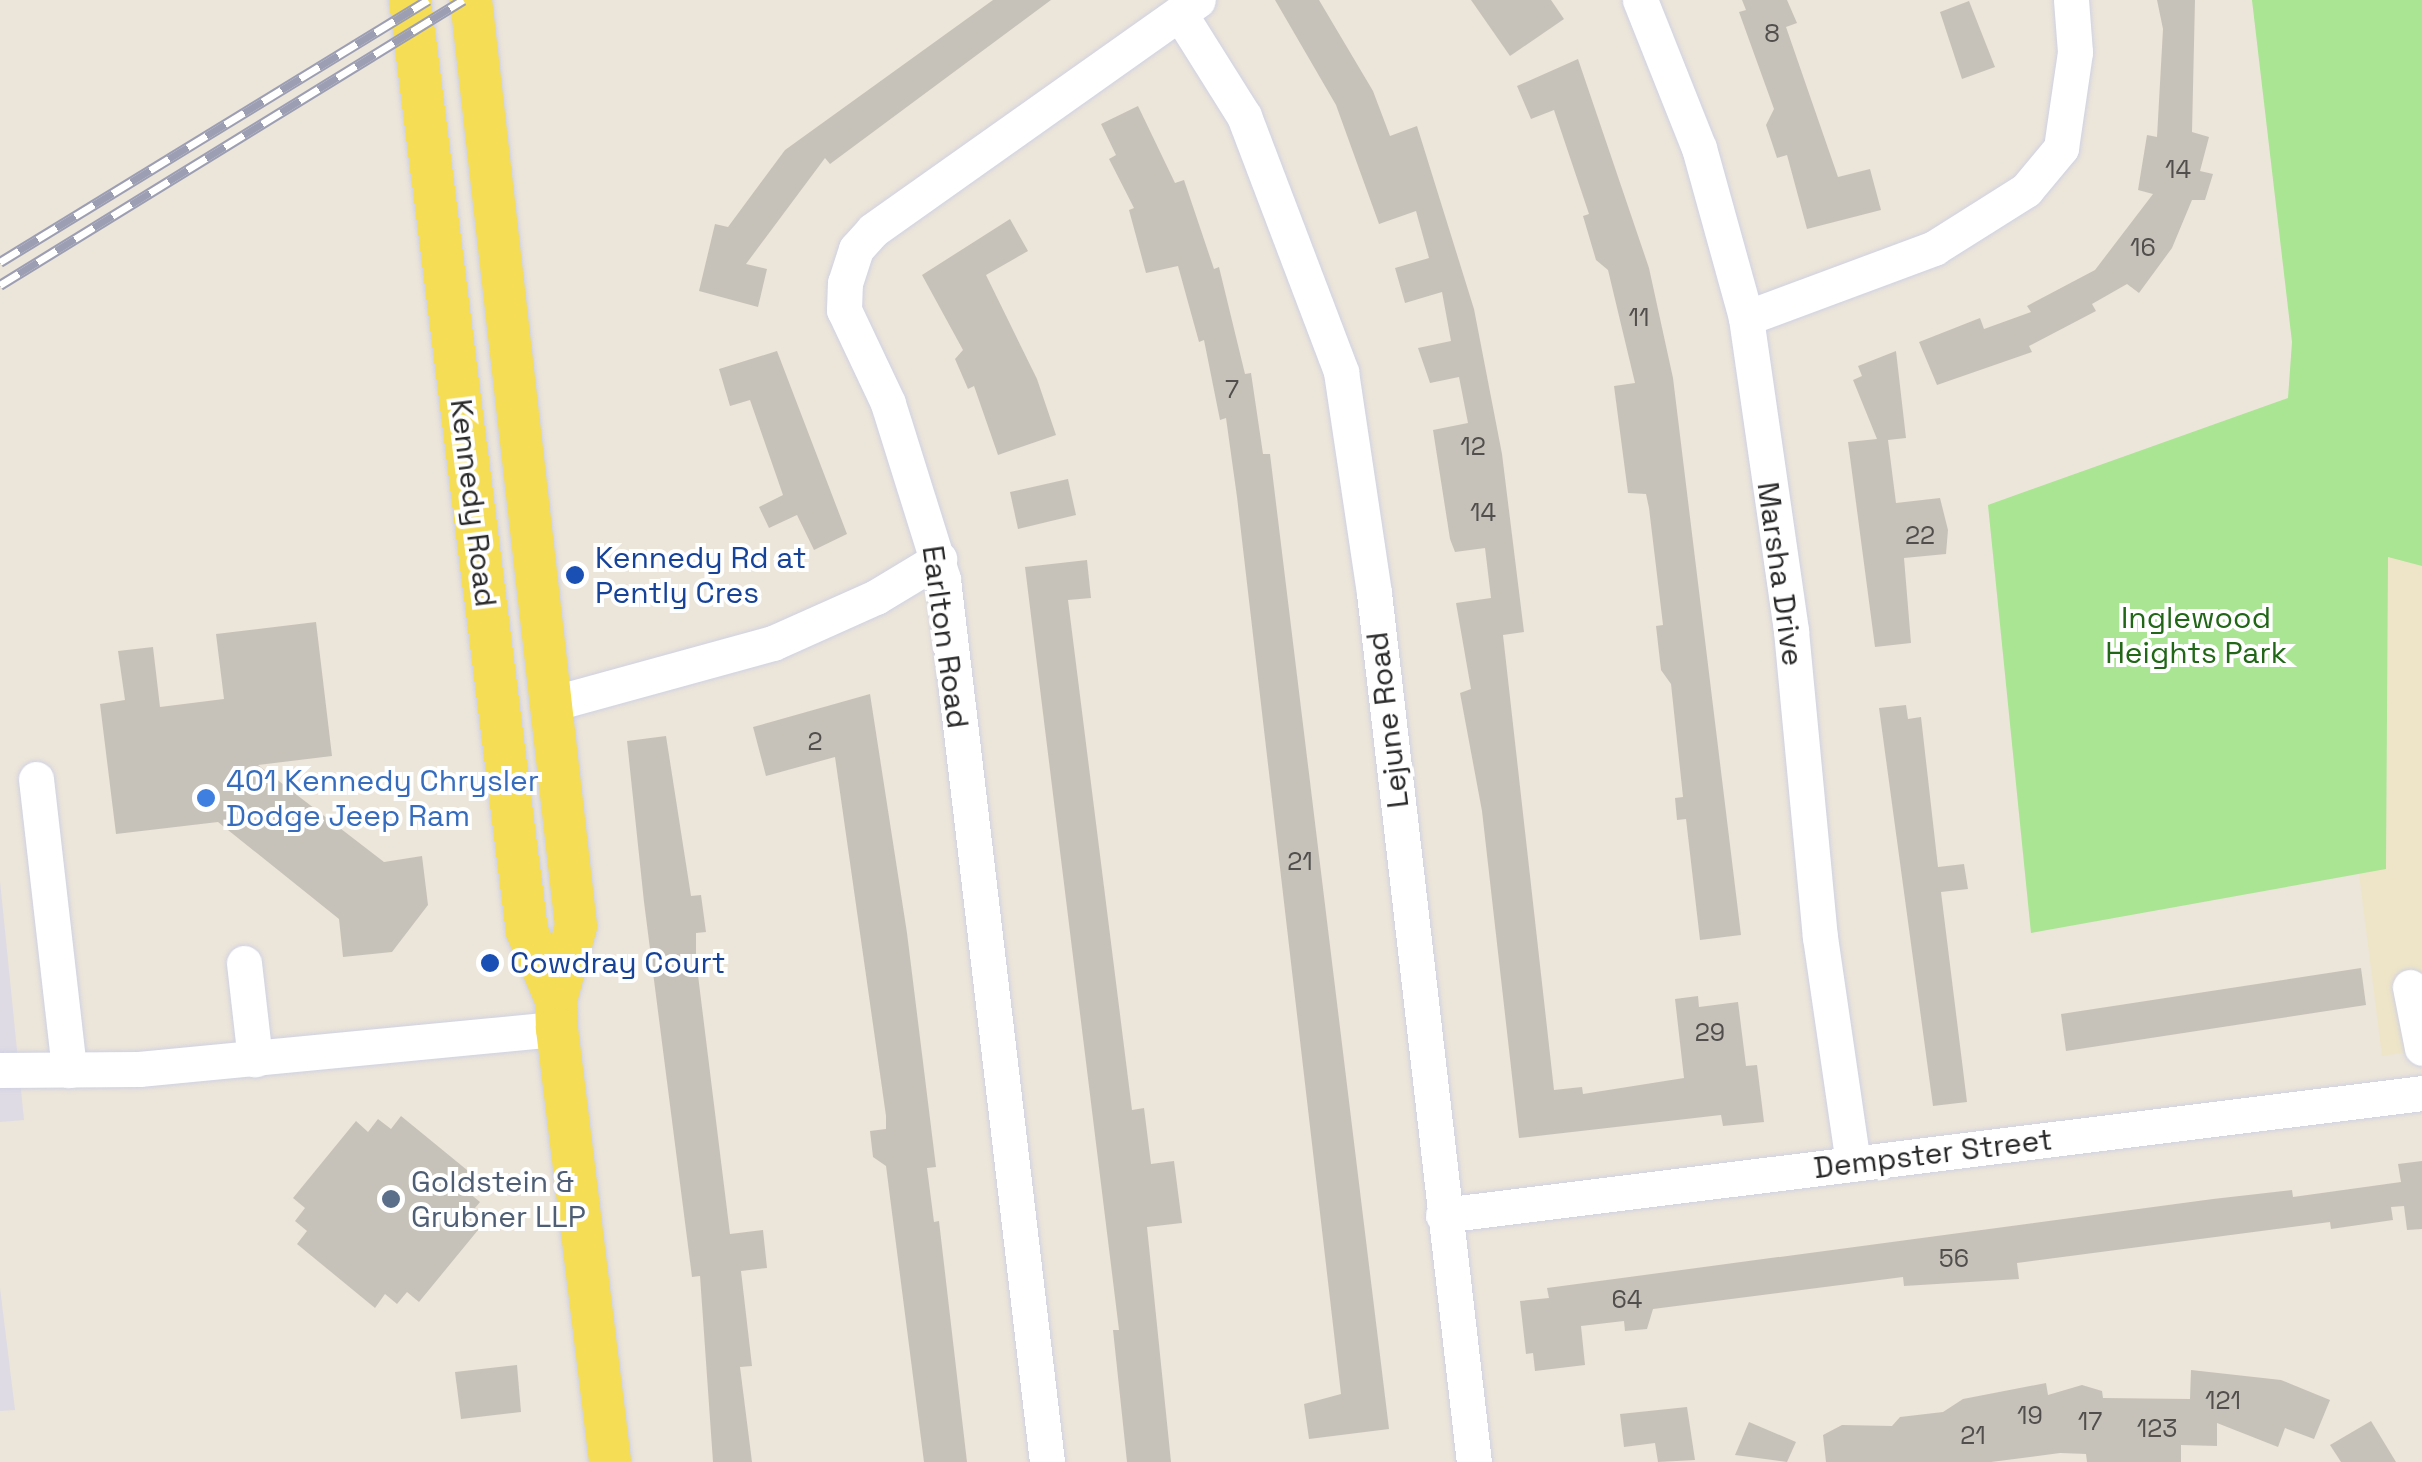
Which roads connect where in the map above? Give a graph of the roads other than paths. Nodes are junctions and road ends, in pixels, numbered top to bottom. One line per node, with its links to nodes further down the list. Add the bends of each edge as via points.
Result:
1 (410, 0): 11 (main road, Kennedy Road)
2 (471, 0): 8 (main road, Kennedy Road)
3 (1640, 0): 6 (street, Marsha Drive, via 1693,131)
4 (2071, 0): 6 (street, via 2075,52 2061,148 2026,190 1934,248)
5 (1189, 7): 7 (street, Earlton Road, via 873,230 856,250 844,310 888,403); 21 (street, Lejune Road, via 1244,116 1341,372 1374,593)
6 (1746, 318): 20 (street, Marsha Drive, via 1791,631 1820,936)
7 (938, 560): 8 (street, via 852,610 773,643); 23 (street, Earlton Road)
8 (551, 704): 10 (main road, Kennedy Road)
9 (36, 779): 18 (street)
10 (564, 818): 11 (street); 14 (main road, Kennedy Road, via 576,926)
11 (514, 826): 14 (main road, Kennedy Road, via 527,931)
12 (244, 963): 16 (street)
13 (2410, 987): 15 (street)
14 (556, 1015): 16 (street); 22 (main road, Kennedy Road)
15 (2422, 1048)
16 (255, 1059): 18 (street)
17 (0, 1070): 18 (street)
18 (69, 1070)
19 (2422, 1092): 20 (street, Dempster Street)
20 (1854, 1164): 21 (street, Dempster Street)
21 (1443, 1215): 24 (street, Lejune Road)
22 (610, 1462)
23 (1048, 1462)
24 (1474, 1462)

